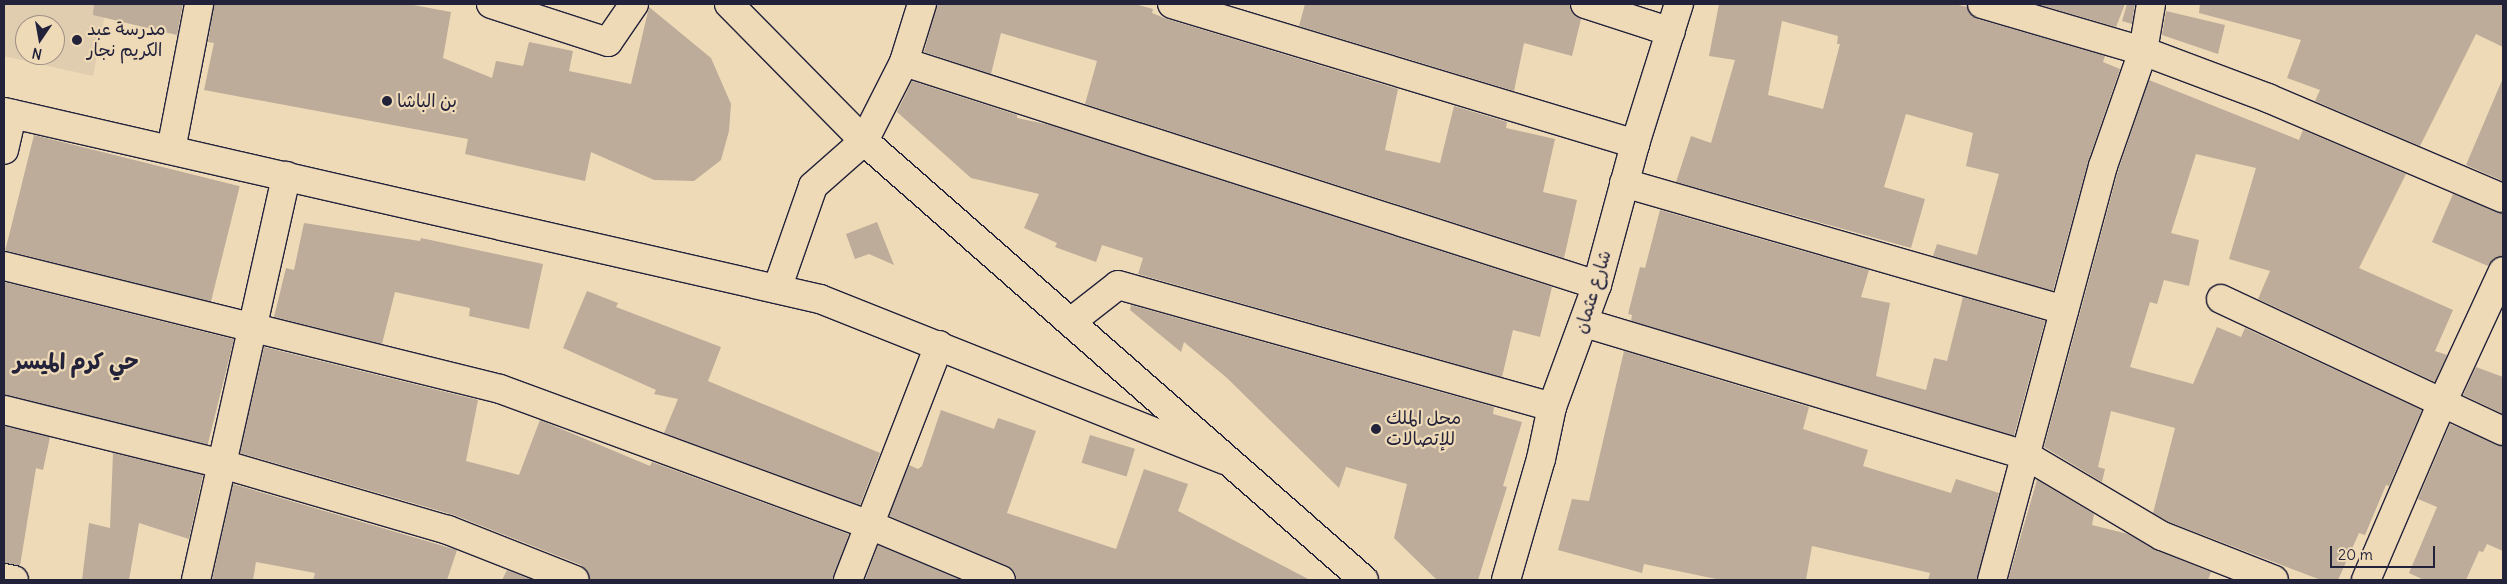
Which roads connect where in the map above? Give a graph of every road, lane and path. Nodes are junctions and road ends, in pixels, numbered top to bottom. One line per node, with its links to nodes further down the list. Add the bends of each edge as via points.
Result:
1 (199, 4): 18 (street)
2 (491, 4): 3 (street, via 608,42)
3 (634, 4)
4 (922, 4): 13 (street)
5 (1172, 4): 16 (street)
6 (1585, 4): 11 (street)
7 (1679, 4): 11 (street, شارع عثمان)
8 (1982, 4): 12 (street)
9 (2151, 4): 12 (street)
10 (734, 6): 15 (street)
11 (1671, 32): 16 (street, شارع عثمان)
12 (2143, 51): 21 (street, via 2268,98); 27 (street, via 2104,166)
13 (904, 62): 15 (street); 24 (street)
14 (8, 113): 17 (street); 18 (street)
15 (864, 141): 25 (street, via 813,186); 28 (street)
16 (1635, 144): 20 (street, شارع عثمان)
17 (4, 150)
18 (171, 150): 19 (street)
19 (286, 176): 25 (street); 30 (street)
20 (1624, 183): 24 (street, شارع عثمان); 27 (street)
21 (2503, 198)
22 (4, 266): 30 (street)
23 (2503, 271): 32 (street)
24 (1597, 285): 29 (street, شارع عثمان)
25 (777, 289): 31 (street, via 820,299)
26 (2221, 299): 32 (street)
27 (2064, 310): 36 (street)
28 (1072, 321): 33 (street, via 1118,285); 37 (street)
29 (1585, 323): 33 (street, شارع عثمان); 36 (street)
30 (251, 327): 38 (street); 39 (street, via 500,389)
31 (939, 345): 37 (street); 39 (street)
32 (2442, 403): 35 (street); 50 (street)
33 (1552, 407): 47 (street, شارع عثمان, via 1541,459)
34 (4, 410): 38 (street)
35 (2503, 431)
36 (2027, 456): 48 (street); 49 (street, via 2162,536)
37 (1231, 462): 46 (street)
38 (222, 464): 42 (street); 43 (street, via 448,530)
39 (870, 525): 44 (street); 45 (street)
40 (4, 578): 41 (street)
41 (14, 580)
42 (196, 580)
43 (575, 580)
44 (848, 580)
45 (1001, 580)
46 (1364, 580)
47 (1506, 580)
48 (1992, 580)
49 (2274, 580)
50 (2366, 580)

